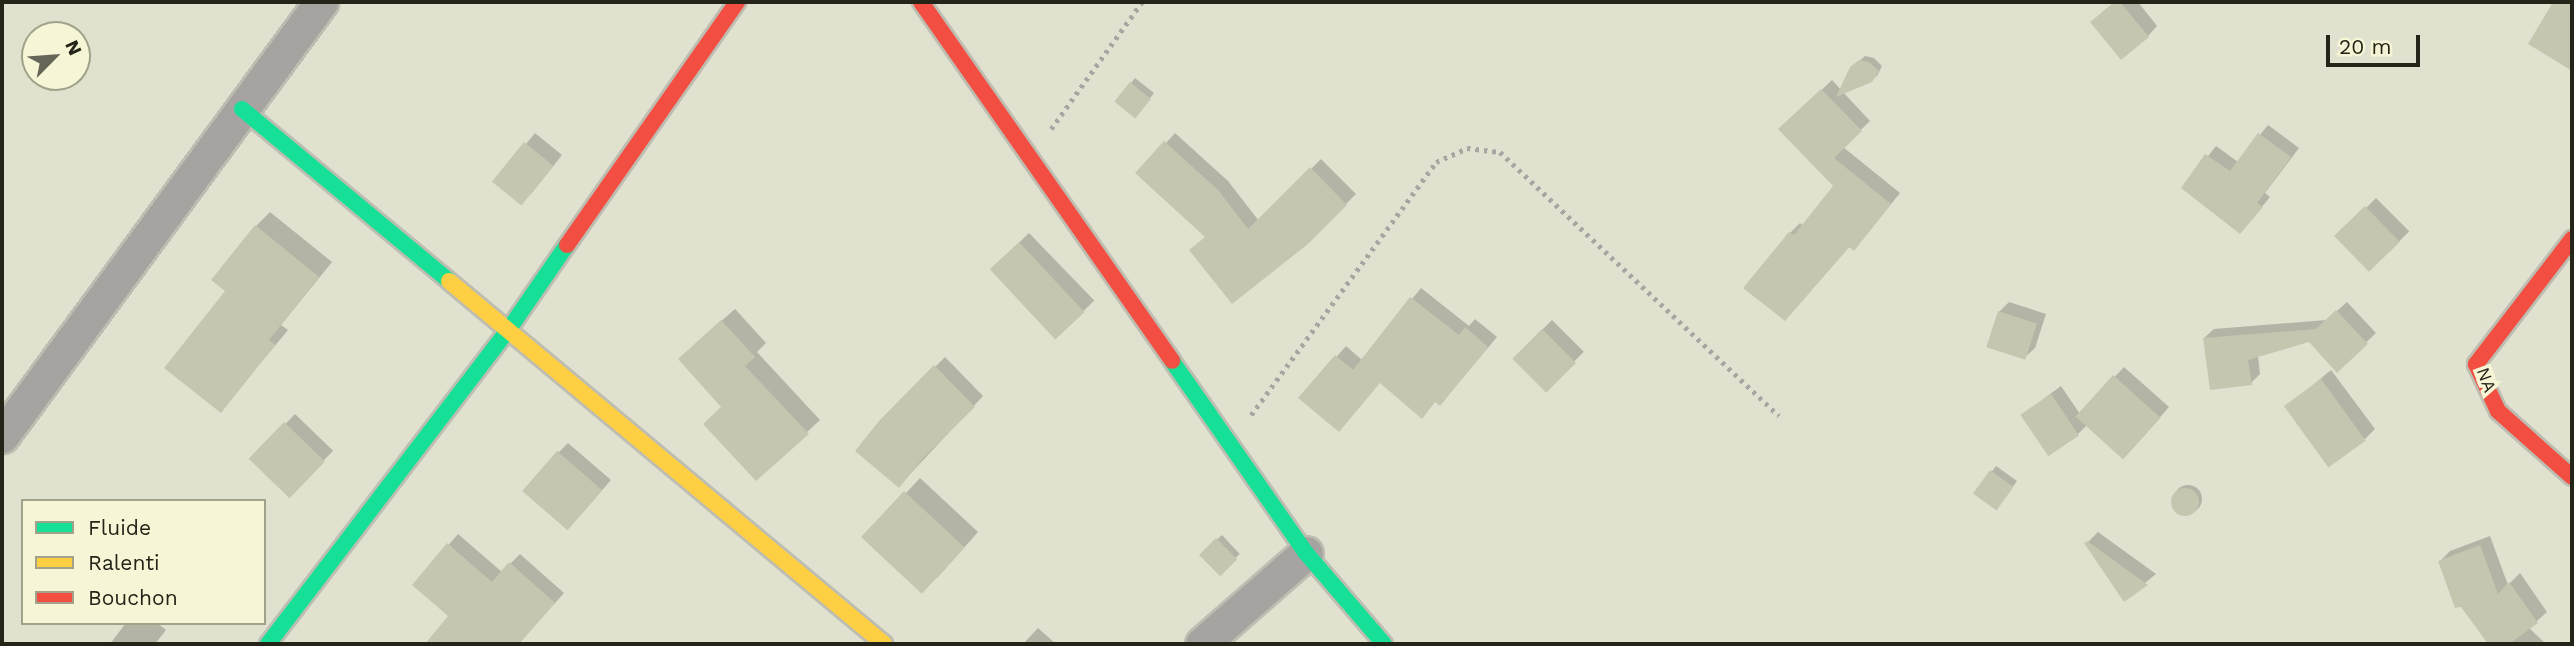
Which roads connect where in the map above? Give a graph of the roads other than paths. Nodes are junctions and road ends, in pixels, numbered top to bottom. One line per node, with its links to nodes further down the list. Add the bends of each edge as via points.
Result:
1 (321, 2): 4 (street)
2 (737, 2): 6 (street)
3 (921, 2): 9 (street)
4 (242, 109): 6 (street); 7 (street)
5 (2572, 239): 8 (street, NA, via 2476,364 2498,411)
6 (509, 329): 10 (street); 11 (street)
7 (2, 436)
8 (2572, 477)
9 (1306, 553): 12 (street); 13 (street)
10 (268, 644)
11 (884, 644)
12 (1202, 644)
13 (1384, 644)

